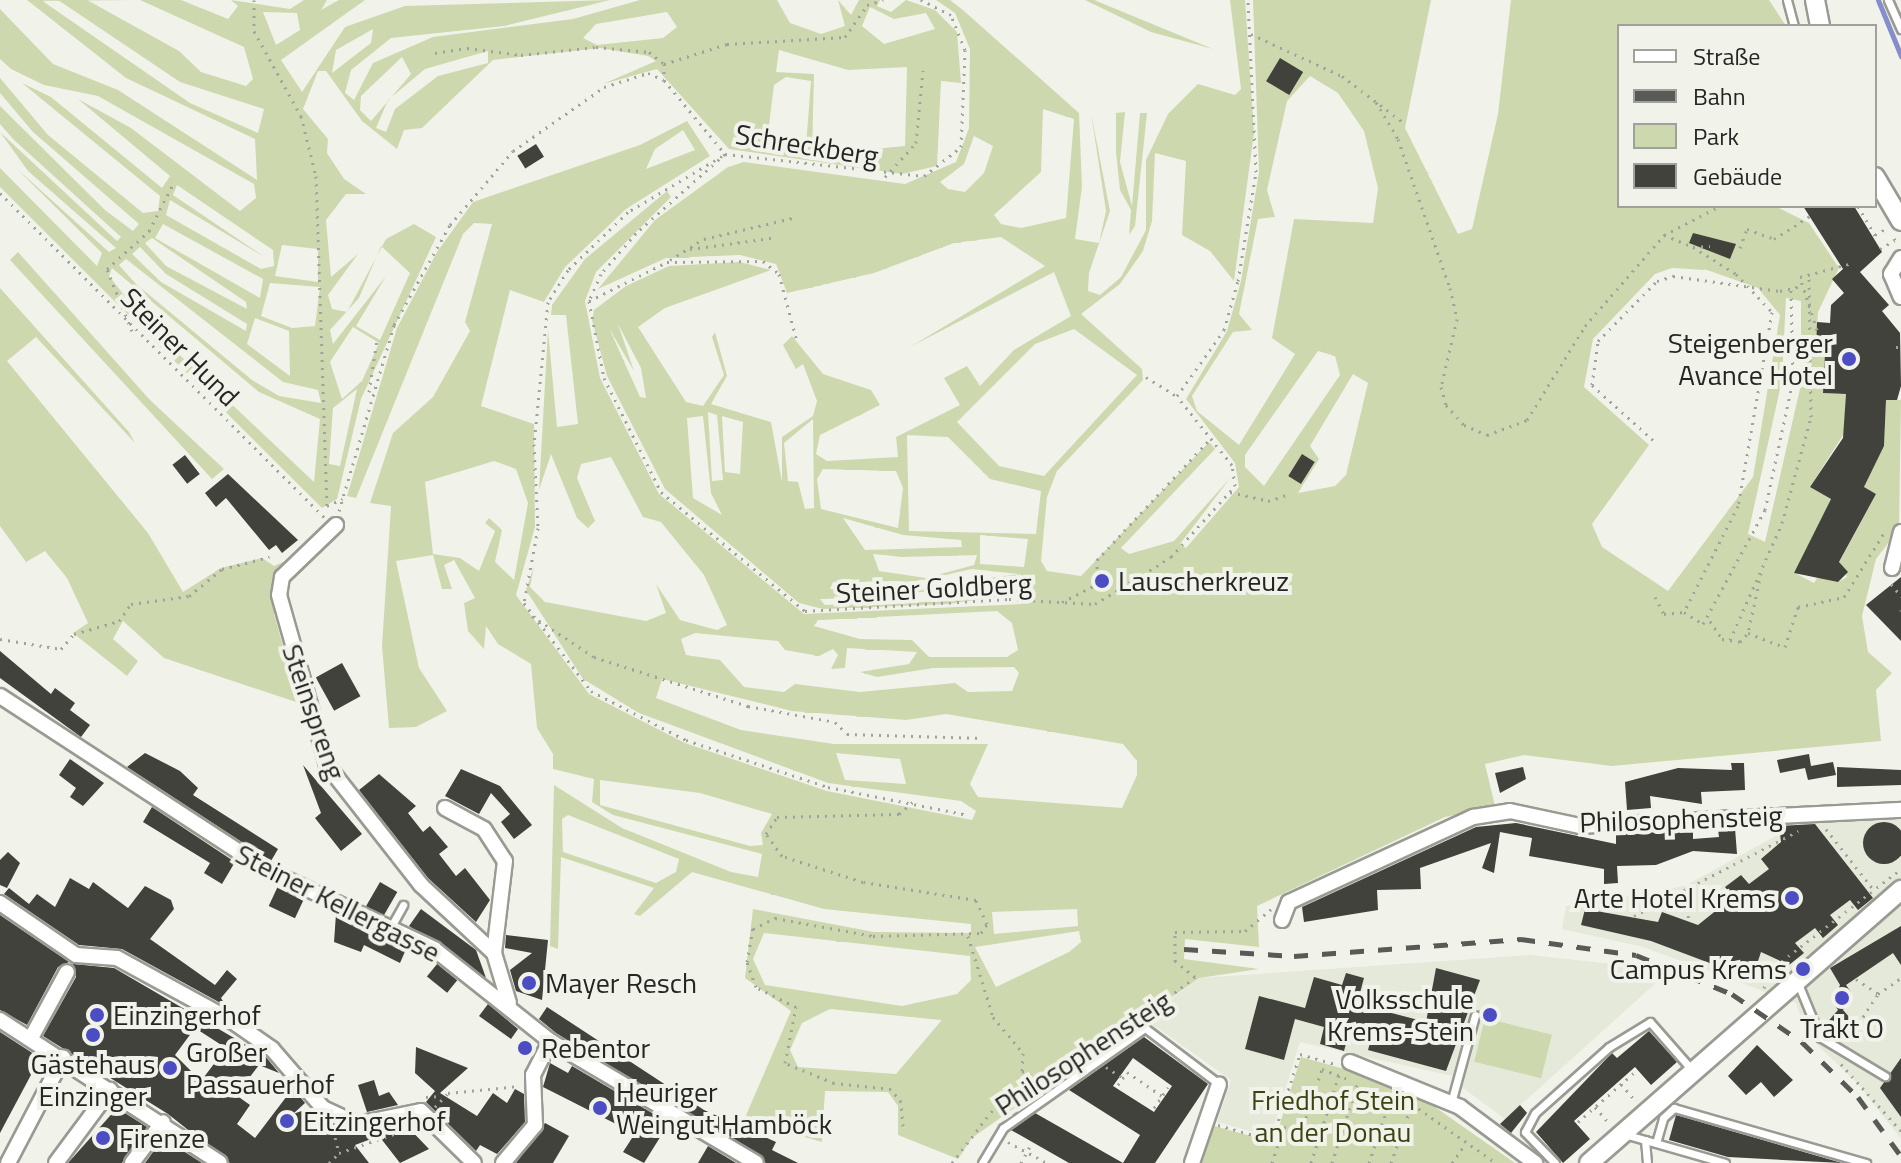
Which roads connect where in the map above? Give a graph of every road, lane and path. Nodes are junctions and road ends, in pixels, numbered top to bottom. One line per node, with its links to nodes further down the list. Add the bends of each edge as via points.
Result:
1 (254, 0): 56 (path, via 254,31 301,116 316,176 325,497 327,506)
2 (883, 0): 13 (path, via 867,5 845,37 727,44)
3 (921, 0): 19 (path, Schreckberg, via 951,15 960,30 966,127 961,147 939,170)
4 (1248, 0): 11 (path)
5 (1787, 0): 8 (lane)
6 (1815, 0): 9 (street)
7 (1888, 0): 10 (lane)
8 (1793, 24)
9 (1820, 24)
10 (1901, 29)
11 (1251, 34): 16 (path, via 1303,55); 51 (path, via 1256,172 1238,281 1224,330)
12 (435, 53): 13 (path, via 467,48 521,55 596,47 649,52)
13 (664, 64): 15 (path)
14 (923, 70): 19 (path, via 916,143)
15 (664, 80): 18 (path, Schreckberg); 50 (path, via 637,74 604,87 513,151 486,179 433,249 394,325)
16 (1376, 102): 17 (path); 28 (path, via 1398,139 1450,288 1457,319 1441,387 1464,425 1487,435 1527,420 1585,326)
17 (1404, 123)
18 (725, 154): 19 (path, Schreckberg); 43 (path, via 636,233 601,274); 65 (path, via 628,212 568,270 548,302 534,444 538,528 521,590)
19 (885, 177)
20 (1877, 180): 27 (street)
21 (172, 186): 46 (path, via 149,231 107,269)
22 (0, 193): 46 (path, Steiner Hund)
23 (1716, 208): 28 (path)
24 (1859, 209): 33 (path, via 1875,235 1888,228 1895,240)
25 (1810, 216): 32 (path, via 1774,239 1747,229)
26 (796, 217): 34 (path)
27 (1901, 221)
28 (1664, 235): 31 (path)
29 (771, 238): 34 (path)
30 (1710, 246): 31 (path)
31 (1693, 247): 39 (path)
32 (1740, 248)
33 (1880, 249)
34 (687, 250): 36 (path)
35 (1901, 258): 42 (street, via 1891,274)
36 (667, 262): 43 (path); 47 (path, via 740,259 774,266)
37 (1849, 264): 38 (path)
38 (1809, 275): 40 (path, via 1800,277); 44 (path)
39 (1743, 285): 41 (path); 53 (path, via 1673,276 1657,281 1598,341 1592,385); 64 (path, via 1766,298 1772,312 1738,506)
40 (1801, 286): 41 (path); 44 (path)
41 (1791, 289): 66 (path, via 1793,380 1765,510)
42 (1901, 297)
43 (589, 301): 63 (path, Steiner Goldberg, via 604,378 661,492 790,604 822,613 1009,599)
44 (1812, 317): 45 (path); 61 (path, via 1811,417)
45 (1817, 330)
46 (132, 331): 57 (path, Steiner Hund)
47 (796, 338)
48 (377, 340): 50 (path)
49 (1146, 377): 51 (path)
50 (370, 396): 56 (path)
51 (1177, 396): 52 (path)
52 (1211, 438): 54 (path, via 1232,465); 63 (path, via 1097,560 1097,584)
53 (1653, 440)
54 (1230, 492): 55 (path, via 1268,501); 63 (path, Steiner Goldberg, via 1171,557 1110,600)
55 (1289, 494)
56 (342, 499): 57 (path)
57 (336, 525): 89 (street, Steinspreng, via 282,577 279,595 331,775 421,885)
58 (1896, 530): 60 (street); 67 (path, via 1868,551 1851,589 1832,603 1798,607 1789,646)
59 (269, 557): 68 (path, via 222,569 189,596 131,604 119,621 74,634 61,649)
60 (1892, 568)
61 (1761, 572): 67 (path); 69 (path)
62 (1655, 597): 64 (path, via 1664,614)
63 (1061, 604)
64 (1684, 612): 66 (path)
65 (532, 616): 71 (path, via 594,657 748,706 835,722 847,734); 72 (path, via 591,691 674,734 828,787)
66 (1710, 621): 69 (path)
67 (1748, 633): 69 (path)
68 (0, 639)
69 (1730, 640)
70 (0, 696): 87 (street, Steiner Kellergasse, via 265,869)
71 (983, 738)
72 (913, 802): 76 (path); 88 (path, via 899,814 777,817 766,834 782,856 863,882 976,900 987,924)
73 (445, 808): 89 (street, via 484,829 505,861)
74 (1901, 810): 75 (street, Philosophensteig)
75 (1829, 813): 79 (path, via 1818,819); 81 (street, Philosophensteig, via 1580,826 1510,811 1473,817)
76 (968, 815)
77 (1805, 827): 80 (path)
78 (1893, 885): 79 (path); 93 (street)
79 (1873, 889): 94 (path, via 1769,971)
80 (1680, 893): 84 (path); 86 (path)
81 (1289, 902): 85 (street); 99 (path, Philosophensteig, via 1245,931 1175,932 1175,961 1195,977)
82 (0, 903): 90 (street)
83 (403, 905): 87 (lane)
84 (1634, 916)
85 (1282, 920)
86 (1690, 922)
87 (392, 925): 96 (street, Steiner Kellergasse)
88 (968, 936): 121 (path, via 993,1017 1023,1053 1022,1071 1030,1073); 136 (path, via 873,936 775,918 762,920 749,940 748,977 796,1007 799,1017 785,1063 834,1083 891,1089 901,1102)
89 (494, 953): 96 (street)
90 (72, 962): 101 (street); 129 (street, via 117,958 232,1021 272,1049 298,1088)
91 (1901, 978): 95 (path)
92 (1856, 979): 95 (path)
93 (1796, 980): 108 (street); 110 (lane, via 1820,1037)
94 (1764, 990)
95 (1878, 994): 100 (path)
96 (509, 1004): 102 (street, Steiner Kellergasse)
97 (1475, 1015): 125 (lane)
98 (0, 1020): 101 (street)
99 (1138, 1020)
100 (1850, 1037)
101 (31, 1038): 103 (street)
102 (550, 1041): 113 (street); 155 (street, Steiner Kellergasse)
103 (63, 1058): 119 (street); 148 (street)
104 (1096, 1060): 111 (path); 114 (lane, via 1145,1028); 139 (lane)
105 (1350, 1062): 125 (street); 134 (path, via 1300,1054 1276,1128 1260,1137)
106 (1073, 1064): 121 (path, Philosophensteig)
107 (1636, 1071): 115 (path)
108 (1693, 1071): 137 (street); 169 (lane, via 1650,1022 1609,1047 1535,1113 1525,1132)
109 (1339, 1075): 112 (path); 138 (path, via 1322,1069); 140 (path)
110 (1885, 1076)
111 (1123, 1078): 116 (path); 123 (path, via 1127,1072)
112 (1358, 1082): 117 (path); 163 (path)
113 (532, 1083): 132 (path, via 448,1093); 150 (street, via 539,1101 535,1125)
114 (1219, 1084): 134 (street)
115 (1621, 1084): 124 (path); 128 (path)
116 (1118, 1085)
117 (1370, 1086)
118 (1168, 1087): 123 (path)
119 (110, 1090): 133 (street); 151 (street)
120 (1381, 1090): 122 (path)
121 (1023, 1093): 156 (path, Philosophensteig, via 991,1112)
122 (1392, 1094): 126 (path); 164 (path)
123 (1162, 1096): 130 (path)
124 (1636, 1101)
125 (1451, 1103): 168 (street)
126 (1412, 1104): 142 (path); 165 (path)
127 (1883, 1106): 131 (path)
128 (1595, 1107): 135 (path); 137 (path)
129 (323, 1108): 132 (street, via 357,1124 413,1109); 147 (path)
130 (1154, 1108)
131 (1877, 1110)
132 (430, 1115): 147 (path); 149 (street)
133 (163, 1122): 152 (street); 153 (street)
134 (1206, 1122): 160 (street)
135 (1578, 1122)
136 (903, 1126)
137 (1616, 1129): 141 (lane); 170 (street)
138 (1301, 1133): 140 (path); 161 (path, via 1284,1127)
139 (998, 1136): 146 (path); 157 (lane)
140 (1319, 1138): 162 (path)
141 (1645, 1140): 143 (lane); 171 (lane)
142 (1466, 1143): 166 (path); 167 (path)
143 (1656, 1143): 172 (lane); 173 (lane, via 1674,1108)
144 (1031, 1144): 146 (path)
145 (0, 1145): 148 (street)
146 (1027, 1152): 158 (path); 159 (path)
147 (339, 1153): 154 (path)
148 (11, 1158)
149 (471, 1158): 150 (street)
150 (504, 1162)
151 (56, 1163)
152 (132, 1163)
153 (220, 1163)
154 (329, 1163)
155 (756, 1163)
156 (952, 1163)
157 (982, 1163)
158 (1021, 1163)
159 (1047, 1163)
160 (1192, 1163)
161 (1272, 1163)
162 (1311, 1163)
163 (1332, 1163)
164 (1369, 1163)
165 (1391, 1163)
166 (1452, 1163)
167 (1496, 1163)
168 (1535, 1163)
169 (1555, 1163)
170 (1589, 1163)
171 (1647, 1163)
172 (1725, 1163)
173 (1866, 1163)

